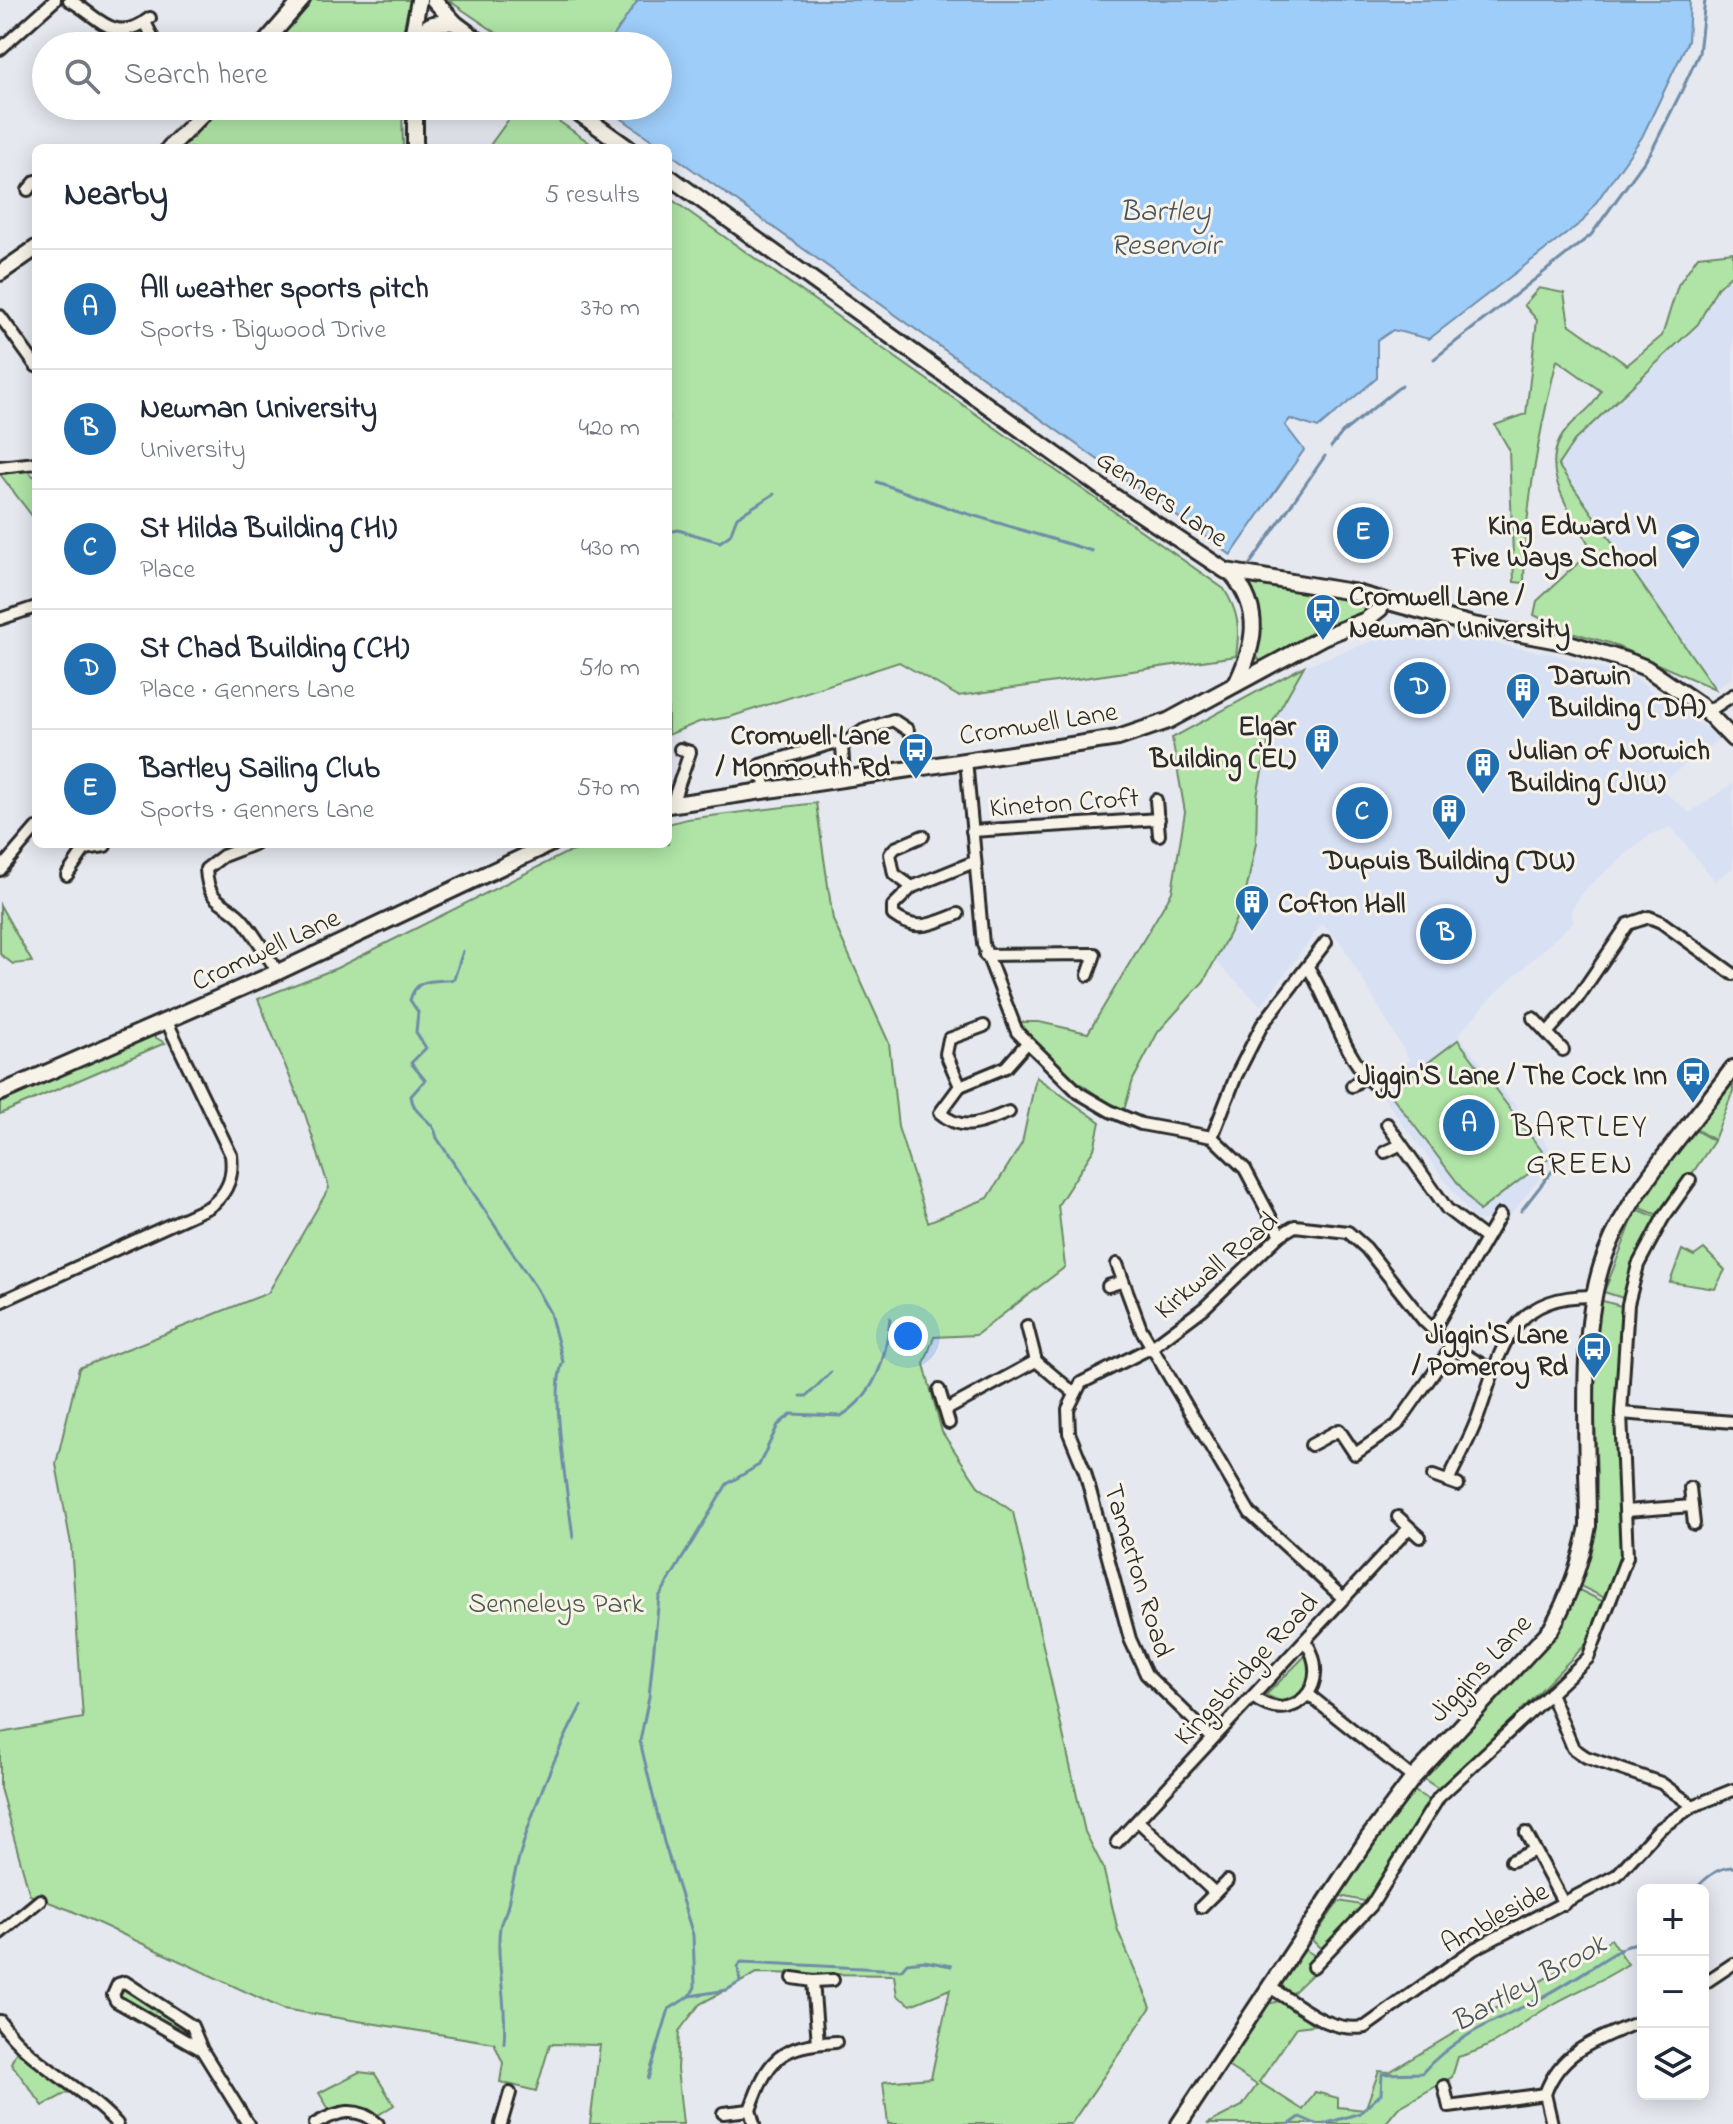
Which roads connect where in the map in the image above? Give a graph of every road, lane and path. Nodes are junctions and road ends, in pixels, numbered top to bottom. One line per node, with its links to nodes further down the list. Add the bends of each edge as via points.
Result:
1 (55, 0): 12 (street)
2 (69, 0): 7 (street, via 105,27 147,20)
3 (302, 0): 8 (street)
4 (419, 0): 9 (street)
5 (434, 0): 6 (street)
6 (455, 23): 10 (street, via 430,23); 11 (street)
7 (152, 32)
8 (274, 32)
9 (415, 32)
10 (420, 32)
11 (467, 32)
12 (0, 49)
13 (197, 120): 16 (street)
14 (415, 120): 17 (street)
15 (589, 120): 18 (street)
16 (173, 144)
17 (415, 144)
18 (622, 144)
19 (672, 179): 26 (street, Genners Lane, via 1112,495)
20 (32, 251): 21 (street)
21 (2, 274)
22 (0, 316): 23 (street)
23 (32, 360)
24 (32, 463): 25 (street)
25 (0, 467)
26 (1232, 574): 27 (street, Genners Lane); 30 (street, via 1246,594 1255,626)
27 (1383, 601): 30 (street, Cromwell Lane, via 1366,620); 32 (street, Genners Lane, via 1631,662)
28 (32, 608): 29 (street)
29 (0, 619)
30 (1235, 685): 37 (street, Cromwell Lane, via 1168,721 1118,738)
31 (1733, 695): 32 (street)
32 (1707, 712): 34 (street, Genners Lane)
33 (908, 730): 35 (street, via 893,720)
34 (1733, 739)
35 (842, 745): 38 (street); 39 (street, via 813,747 760,765)
36 (680, 749): 40 (street, via 690,752)
37 (966, 760): 38 (street, Cromwell Lane); 44 (street)
38 (844, 778): 39 (street, Cromwell Lane)
39 (766, 789): 42 (street, Cromwell Lane)
40 (672, 799)
41 (1156, 800): 43 (street, Kineton Croft)
42 (672, 804)
43 (1159, 819): 44 (street, Kineton Croft); 46 (street, Kineton Croft)
44 (972, 831): 51 (street)
45 (32, 833): 52 (street)
46 (1159, 835)
47 (923, 836): 54 (street, via 890,854 894,874)
48 (81, 848): 53 (street)
49 (245, 848): 59 (street, via 213,862 206,869 207,880 215,898 240,917)
50 (542, 848): 59 (street, Cromwell Lane)
51 (974, 862): 54 (street); 57 (street)
52 (0, 870)
53 (67, 875)
54 (912, 887): 55 (street, via 893,906 893,915 908,926 921,927)
55 (958, 914)
56 (1326, 942): 58 (street)
57 (985, 955): 61 (street, via 1095,954); 66 (street)
58 (1308, 967): 70 (street, via 1341,1039 1368,1080); 74 (street, via 1262,1025)
59 (278, 972): 63 (street, Cromwell Lane)
60 (1733, 974): 65 (street, via 1661,922 1641,917 1628,924)
61 (1088, 975)
62 (1533, 1018): 65 (street)
63 (167, 1022): 71 (street, Cromwell Lane); 85 (street, via 231,1155 232,1174 223,1195 209,1207)
64 (984, 1026): 69 (street, via 949,1039 946,1054)
65 (1547, 1033): 67 (street)
66 (1027, 1043): 69 (street, via 1006,1067); 74 (street, via 1079,1093 1110,1111 1141,1124)
67 (1563, 1050)
68 (1733, 1068): 84 (street, Jiggins Lane, via 1629,1206 1605,1254)
69 (960, 1086): 72 (street, via 940,1113 949,1121 961,1127 977,1125)
70 (1352, 1086)
71 (0, 1093)
72 (1009, 1112)
73 (1387, 1124): 75 (street)
74 (1212, 1137): 79 (street, via 1245,1169)
75 (1400, 1145): 76 (street); 80 (street, via 1447,1209)
76 (1385, 1152)
77 (1690, 1180): 95 (street, via 1638,1265 1628,1304)
78 (1500, 1215): 80 (street)
79 (1280, 1235): 87 (street, Kirkwall Road, via 1295,1226 1348,1232); 88 (street, Kirkwall Road, via 1204,1308)
80 (1485, 1238): 87 (street)
81 (1117, 1264): 82 (street)
82 (1121, 1282): 83 (street); 88 (street)
83 (1108, 1286)
84 (1594, 1296): 91 (street, via 1547,1301 1523,1316 1506,1337); 113 (street, Jiggins Lane, via 1588,1332 1588,1526 1573,1585 1551,1629)
85 (0, 1302)
86 (1027, 1326): 90 (street)
87 (1434, 1329): 89 (street, Kirkwall Road)
88 (1152, 1347): 93 (street, Kirkwall Road, via 1081,1383); 107 (street, via 1250,1513)
89 (1452, 1347): 91 (street, Kirkwall Road); 98 (street, via 1397,1425 1355,1454 1339,1430)
90 (1036, 1361): 93 (street); 94 (street)
91 (1493, 1371): 99 (street, via 1453,1483)
92 (939, 1390): 94 (street)
93 (1074, 1393): 112 (street, Tamerton Road, via 1069,1433 1136,1654 1164,1695)
94 (946, 1410): 97 (street)
95 (1621, 1413): 96 (street); 102 (street)
96 (1733, 1422)
97 (949, 1423)
98 (1311, 1445)
99 (1433, 1476)
100 (1690, 1488): 101 (street)
101 (1692, 1506): 102 (street); 104 (street)
102 (1626, 1511): 109 (street, via 1627,1557 1588,1658)
103 (1398, 1517): 105 (street)
104 (1694, 1524)
105 (1409, 1528): 106 (street); 107 (street, Kingsbridge Road)
106 (1420, 1537)
107 (1343, 1598): 108 (street, Kingsbridge Road)
108 (1305, 1641): 110 (street, via 1317,1666); 111 (street, Kingsbridge Road)
109 (1550, 1693): 115 (street, via 1573,1748 1661,1783); 128 (street, via 1439,1797 1371,1906)
110 (1309, 1695): 111 (street, via 1280,1707 1265,1706); 113 (street)
111 (1253, 1697): 112 (street, Kingsbridge Road)
112 (1211, 1737): 116 (street, Kingsbridge Road)
113 (1413, 1778): 133 (street, Jiggins Lane)
114 (1733, 1790): 115 (street, Ambleside)
115 (1693, 1806): 124 (street, Ambleside, via 1658,1830 1617,1875)
116 (1138, 1821): 118 (street, Kingsbridge Road); 122 (street)
117 (1526, 1833): 119 (street)
118 (1117, 1842)
119 (1533, 1851): 120 (street); 124 (street)
120 (1511, 1861)
121 (1227, 1881): 122 (street)
122 (1215, 1893): 125 (street)
123 (40, 1900): 126 (street)
124 (1564, 1904): 133 (street, Ambleside, via 1474,1949 1365,2027 1333,2026)
125 (1201, 1907)
126 (0, 1933)
127 (1733, 1964): 131 (street)
128 (1313, 1967)
129 (793, 1978): 132 (street)
130 (833, 1980): 132 (street)
131 (1709, 1980)
132 (813, 1981): 137 (street)
133 (1271, 1988): 150 (street, Jiggins Lane)
134 (0, 2021): 144 (street, via 16,2044)
135 (1637, 2023): 141 (street, via 1574,2050)
136 (836, 2042): 137 (street)
137 (818, 2043): 142 (street, via 769,2063)
138 (202, 2050): 138 (street, via 116,2001 118,1984 125,1982 192,2026); 145 (street)
139 (1444, 2086): 141 (street, via 1449,2107)
140 (510, 2093): 148 (street)
141 (1545, 2094): 151 (street)
142 (750, 2110): 143 (street); 149 (street)
143 (723, 2113)
144 (117, 2124)
145 (248, 2124)
146 (315, 2124): 147 (street, via 344,2111 362,2111)
147 (378, 2124)
148 (501, 2124)
149 (754, 2124)
150 (1179, 2124)
151 (1552, 2124)

